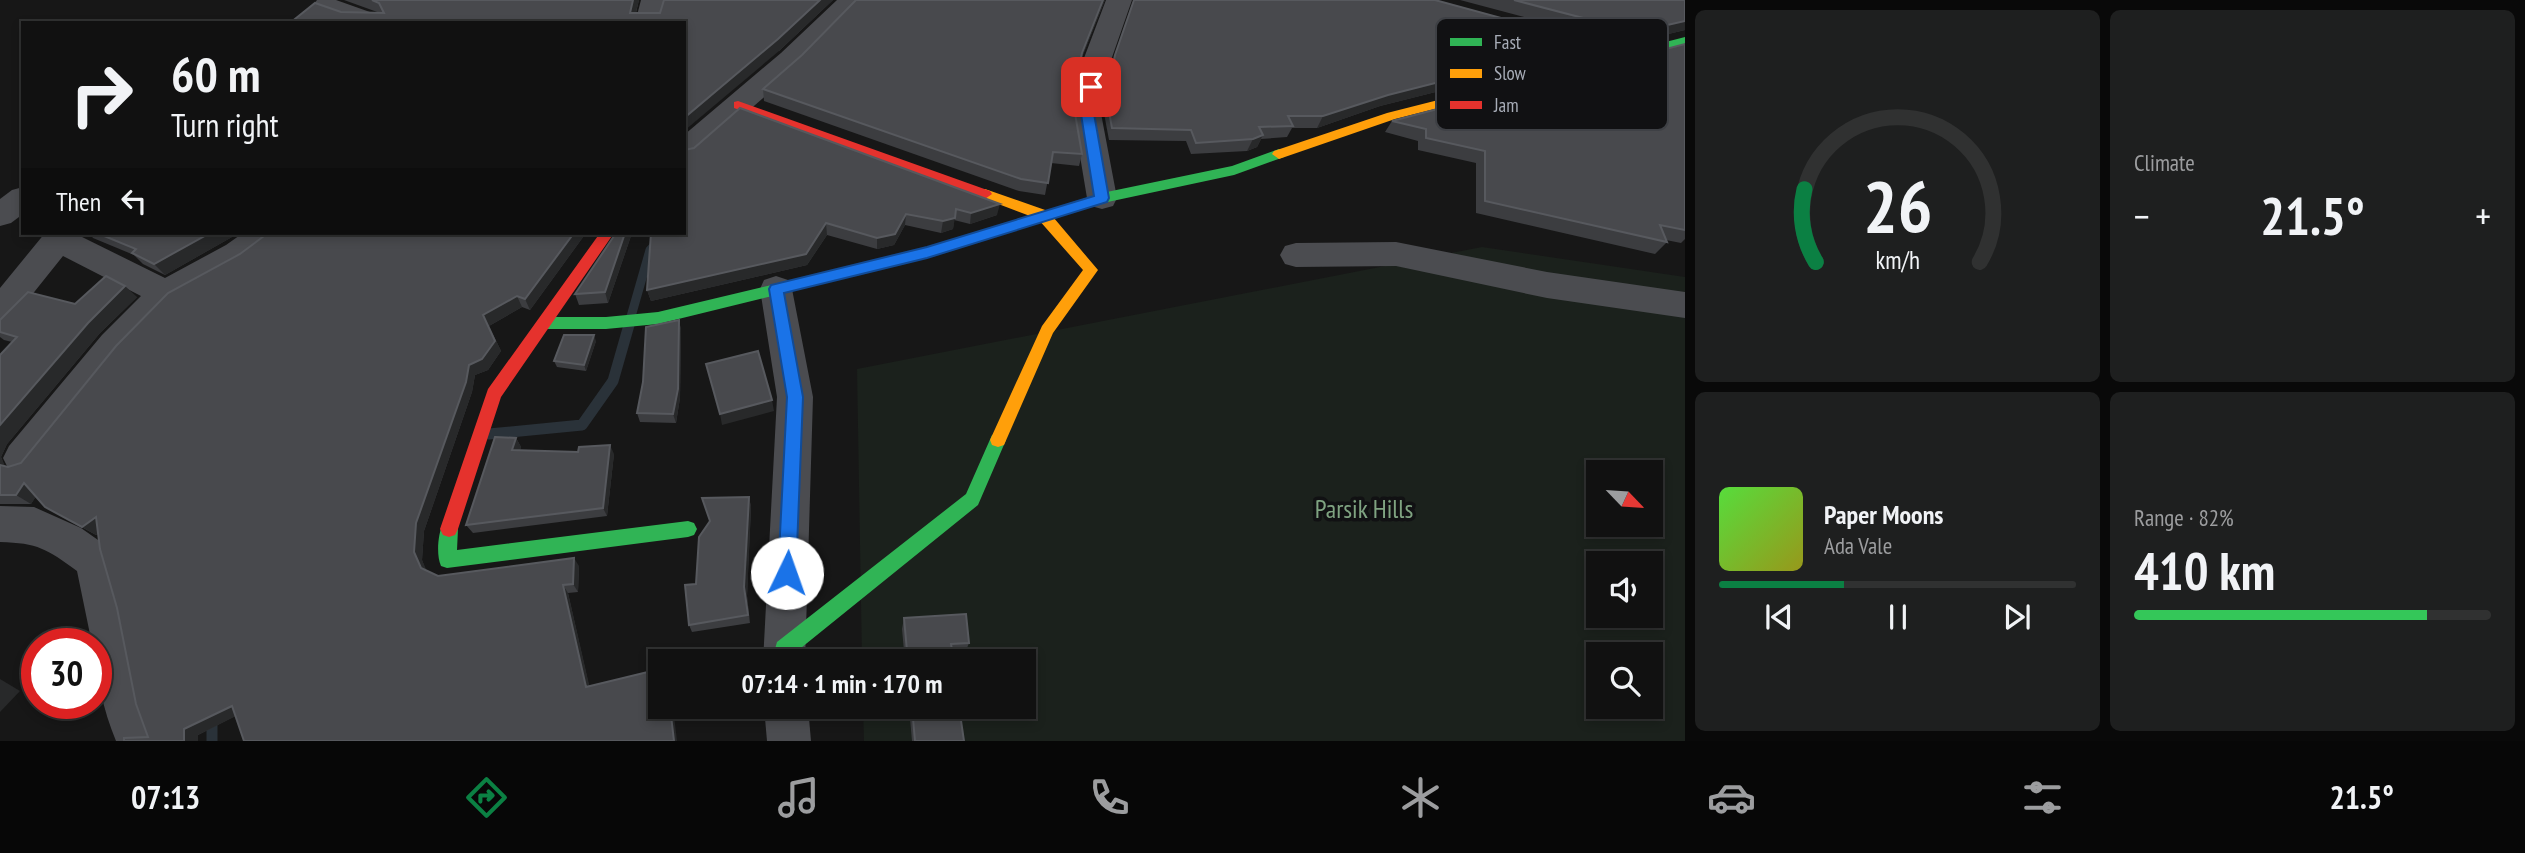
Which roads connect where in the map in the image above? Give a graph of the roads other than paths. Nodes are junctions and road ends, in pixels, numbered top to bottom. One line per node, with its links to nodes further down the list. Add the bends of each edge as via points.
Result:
1 (654, 0): 7 (street)
2 (852, 0): 8 (street)
3 (1119, 0): 11 (street, via 1095,66 1086,108)
4 (329, 3): 5 (street); 6 (street)
5 (309, 21)
6 (370, 21)
7 (649, 21)
8 (738, 105): 10 (street); 14 (street)
9 (1436, 105): 11 (street, via 1234,170)
10 (686, 149)
11 (1102, 198): 14 (street)
12 (21, 199): 13 (street)
13 (0, 215)
14 (1043, 215): 19 (street, via 927,253); 28 (street, via 1091,270 1047,330 972,499)
15 (262, 235): 20 (street)
16 (606, 235): 23 (street)
17 (61, 236): 20 (street); 22 (street)
18 (1296, 255): 21 (street, via 1396,254 1547,285)
19 (776, 289): 23 (street, via 658,318); 27 (street, via 795,397)
20 (165, 293): 24 (street, via 114,345)
21 (1685, 305)
22 (0, 316)
23 (544, 323): 26 (street, via 494,394 448,532 447,560)
24 (22, 458)
25 (0, 523): 30 (street, via 34,525 94,560 126,711)
26 (688, 529)
27 (784, 649)
28 (791, 649)
29 (787, 719): 31 (street)
30 (138, 741)
31 (789, 741)

